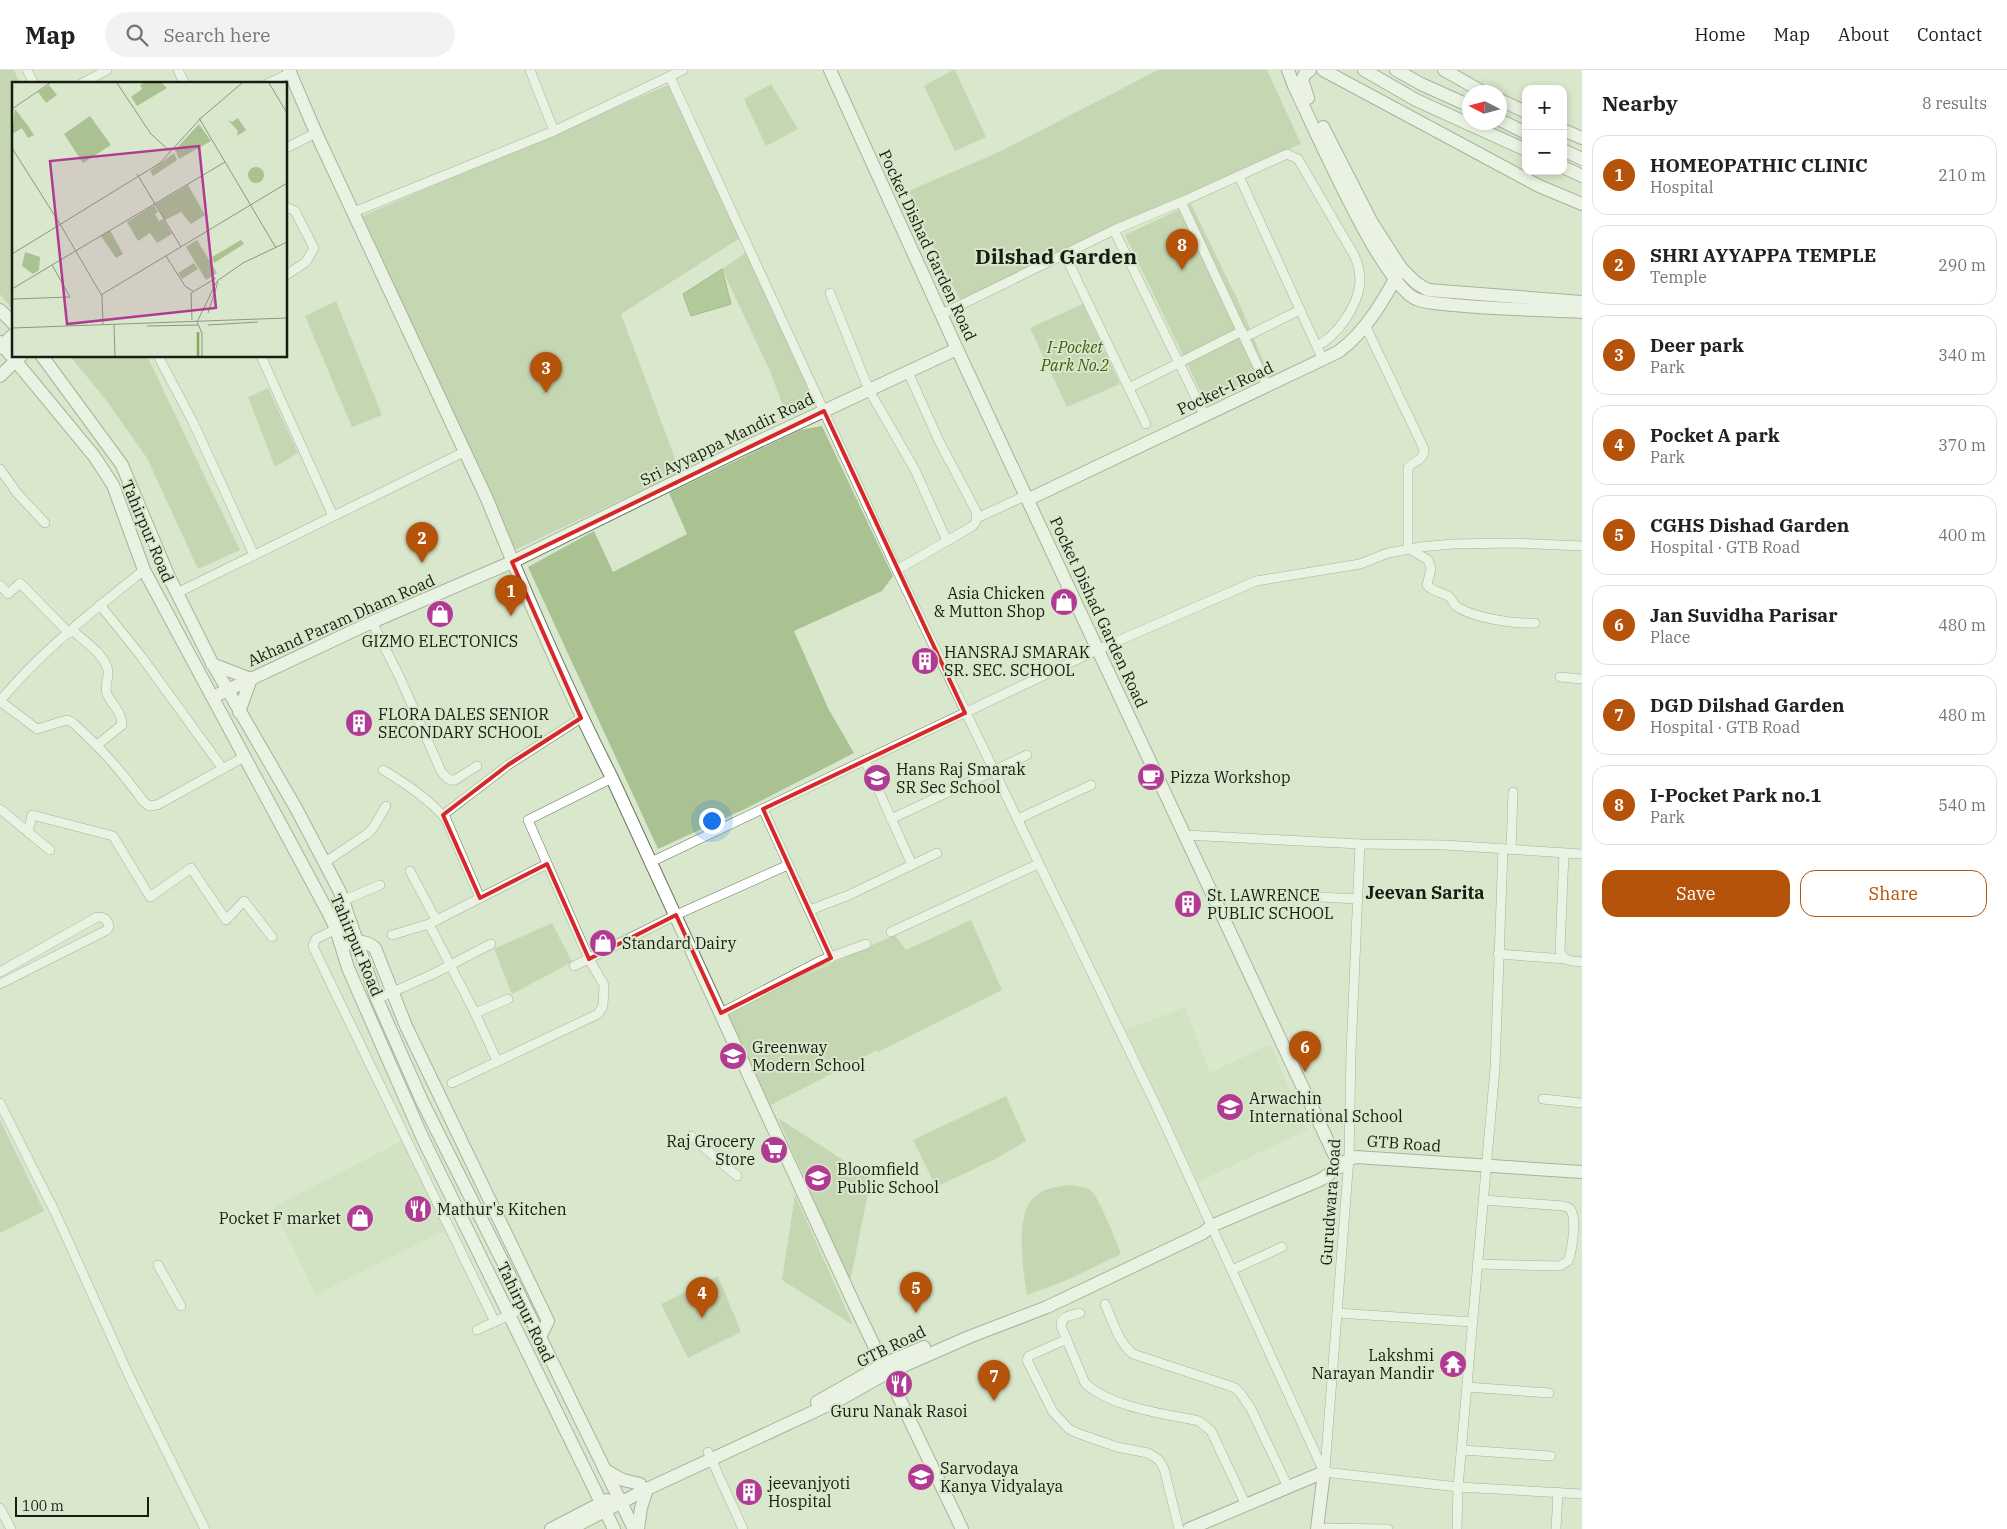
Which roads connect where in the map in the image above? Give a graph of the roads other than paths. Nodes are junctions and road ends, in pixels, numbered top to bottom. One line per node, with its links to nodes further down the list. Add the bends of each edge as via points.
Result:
1 (27, 70): 15 (street)
2 (107, 70): 16 (street)
3 (178, 70): 17 (street)
4 (530, 70): 25 (street)
5 (683, 70): 14 (street)
6 (830, 70): 52 (street, Pocket Dishad Garden Road)
7 (1288, 70): 19 (street)
8 (1310, 70): 19 (street)
9 (1323, 70): 38 (street, via 1539,186)
10 (1364, 70): 31 (street, via 1416,100)
11 (1396, 70): 21 (street)
12 (1444, 70): 20 (street)
13 (290, 71): 18 (street); 28 (street)
14 (670, 76): 25 (street); 72 (street)
15 (33, 82)
16 (85, 82)
17 (184, 82)
18 (271, 82)
19 (1298, 85): 39 (street)
20 (1471, 85)
21 (1462, 102)
22 (1507, 103): 23 (street)
23 (1522, 110)
24 (1507, 124): 26 (street)
25 (554, 131): 41 (street)
26 (1522, 131)
27 (1567, 132): 29 (street)
28 (316, 133): 30 (street); 41 (street)
29 (1582, 138)
30 (288, 147)
31 (1522, 148)
32 (1567, 152): 33 (street)
33 (1582, 159)
34 (1567, 169): 36 (street)
35 (1238, 176): 37 (street); 50 (street); 58 (street, via 1287,154 1298,159 1354,255 1360,280 1358,294 1343,322)
36 (1582, 176)
37 (1181, 202): 42 (street); 55 (street)
38 (1582, 204)
39 (1358, 205): 44 (street); 46 (street, via 1373,248)
40 (288, 208): 45 (street, via 295,211 314,248 306,262)
41 (354, 212): 75 (street)
42 (1114, 230): 43 (street); 66 (street)
43 (1065, 256): 52 (street); 70 (street)
44 (1401, 268): 46 (street, Pocket-I Road); 48 (street, via 1428,290)
45 (288, 274)
46 (1395, 279): 51 (street, via 1408,295 1424,302); 54 (street, Pocket-I Road)
47 (830, 294): 71 (street)
48 (1582, 302)
49 (0, 310): 53 (street)
50 (1300, 310): 55 (street); 58 (street)
51 (1582, 312)
52 (942, 314): 59 (street, Pocket Dishad Garden Road)
53 (12, 322)
54 (1365, 325): 65 (street, Pocket-I Road, via 1349,344); 83 (street, via 1424,449 1421,459 1408,468)
55 (1243, 334): 66 (street); 69 (street)
56 (12, 336): 57 (street)
57 (1, 345): 60 (street, Tahirpur Road)
58 (1317, 346): 65 (street)
59 (957, 349): 67 (street, Sri Ayyappa Mandir Road); 77 (street, Pocket Dishad Garden Road)
60 (12, 354)
61 (43, 358): 89 (street, Tahirpur Road, via 122,465)
62 (159, 358): 84 (street, via 193,422)
63 (262, 358): 78 (street)
64 (18, 359): 68 (street); 86 (street, Tahirpur Road, via 113,485)
65 (1323, 360): 69 (street, Pocket-I Road)
66 (1178, 364): 70 (street); 73 (street)
67 (908, 372): 71 (street, Sri Ayyappa Mandir Road); 79 (street)
68 (0, 376)
69 (1267, 386): 73 (street, Pocket-I Road)
70 (1129, 388): 74 (street)
71 (869, 390): 72 (street, Sri Ayyappa Mandir Road); 81 (street, via 915,470)
72 (824, 411): 85 (street, Sri Ayyappa Mandir Road); 87 (street)
73 (1205, 416): 77 (street, Pocket-I Road)
74 (1146, 424)
75 (464, 452): 78 (street); 85 (street)
76 (0, 469): 80 (street)
77 (1028, 497): 79 (street); 94 (street, Pocket Dishad Garden Road)
78 (332, 516): 84 (street)
79 (977, 518): 81 (street, via 975,524)
80 (45, 523)
81 (947, 542): 87 (street)
82 (1582, 546): 83 (street, via 1512,543)
83 (1408, 548): 92 (street, via 1428,560 1430,589 1450,596 1454,605 1507,622); 94 (street, via 1360,564 1256,581)
84 (254, 555): 89 (street)
85 (512, 562): 91 (street, Akhand Param Dham Road); 104 (street)
86 (144, 570): 90 (street); 100 (street, Tahirpur Road)
87 (897, 570): 103 (street)
88 (0, 585): 93 (street, via 8,594 20,583)
89 (177, 593): 95 (street, Tahirpur Road)
90 (100, 605): 93 (street); 110 (street)
91 (372, 622): 97 (street, Akhand Param Dham Road); 109 (street, via 446,778 455,780)
92 (1535, 623)
93 (70, 632): 101 (street, via 16,681); 105 (street, via 98,654 106,665 106,691 122,718 122,725)
94 (1098, 650): 103 (street); 123 (street, Pocket Dishad Garden Road)
95 (212, 664): 97 (street); 99 (street, Tahirpur Road)
96 (1560, 677): 98 (street)
97 (250, 679): 99 (street, Akhand Param Dham Road); 102 (street)
98 (1582, 679)
99 (227, 690): 100 (street, Akhand Param Dham Road); 102 (street, Tahirpur Road)
100 (212, 697): 107 (street, Tahirpur Road)
101 (0, 701): 105 (street, via 37,729 67,720 72,722)
102 (239, 712): 131 (street, Tahirpur Road)
103 (965, 713): 108 (street); 112 (street)
104 (581, 718): 113 (street); 119 (street, via 508,764)
105 (97, 745): 110 (street, via 149,806 157,805)
106 (1027, 755): 112 (street)
107 (244, 757): 110 (street); 145 (street, Tahirpur Road)
108 (865, 760): 118 (street); 120 (street)
109 (477, 766)
110 (223, 768)
111 (383, 770): 119 (street, via 420,795)
112 (993, 771): 120 (street); 121 (street)
113 (612, 778): 130 (street); 132 (street, via 528,820)
114 (1090, 785): 121 (street)
115 (1513, 792): 126 (street)
116 (386, 806): 131 (street, via 367,834)
117 (0, 809): 122 (street)
118 (763, 809): 130 (street); 134 (street)
119 (442, 815): 139 (street, via 453,832)
120 (891, 818): 135 (street)
121 (1018, 819): 133 (street)
122 (28, 832): 125 (street); 148 (street, via 32,815 113,836 150,897 191,868 226,920 244,900)
123 (1185, 835): 124 (street); 175 (street, Pocket Dishad Garden Road)
124 (1360, 844): 126 (street); 140 (street, Gurudwara Road)
125 (50, 850)
126 (1507, 850): 128 (street); 153 (street)
127 (937, 853): 135 (street)
128 (1564, 853): 129 (street); 156 (street, via 1560,950)
129 (1582, 854)
130 (651, 862): 143 (street)
131 (324, 863): 141 (street, Tahirpur Road)
132 (547, 864): 139 (street); 155 (street)
133 (1038, 864): 146 (street); 181 (street)
134 (788, 865): 142 (street); 143 (street)
135 (912, 865): 142 (street)
136 (410, 871): 144 (street)
137 (380, 885): 141 (street)
138 (1320, 897): 140 (street)
139 (480, 898): 144 (street)
140 (1358, 899): 173 (street, Gurudwara Road)
141 (342, 901): 149 (street, Tahirpur Road)
142 (810, 910): 154 (street)
143 (676, 915): 155 (street); 166 (street)
144 (432, 922): 147 (street); 158 (street)
145 (336, 929): 152 (street, Tahirpur Road); 194 (street, via 316,939 315,951)
146 (892, 932)
147 (392, 935)
148 (272, 937)
149 (356, 942): 152 (street); 162 (street, via 366,942 375,948); 163 (street, Tahirpur Road)
150 (491, 944): 158 (street)
151 (866, 944): 154 (street)
152 (342, 949): 179 (street, Tahirpur Road, via 391,1067)
153 (1498, 954): 156 (street); 174 (street, via 1495,1068)
154 (831, 958): 166 (street)
155 (589, 959): 159 (street); 167 (street, via 604,985 603,1006 598,1014)
156 (1565, 959): 157 (street)
157 (1582, 962)
158 (451, 965): 162 (street); 165 (street)
159 (574, 966)
160 (0, 972): 161 (street, via 96,917 108,920 110,926 107,930)
161 (0, 984)
162 (393, 992): 163 (street); 186 (street, via 406,1026)
163 (377, 999): 176 (street, Tahirpur Road)
164 (508, 999): 165 (street)
165 (475, 1013): 167 (street)
166 (721, 1013): 199 (street)
167 (497, 1061): 168 (street)
168 (452, 1083)
169 (1543, 1099): 171 (street)
170 (0, 1103): 218 (street)
171 (1582, 1104)
172 (691, 1136): 178 (street)
173 (1349, 1158): 174 (street, GTB Road); 175 (street, GTB Road); 191 (street, Gurudwara Road)
174 (1486, 1165): 177 (street, GTB Road); 180 (street)
175 (1340, 1167): 181 (street, GTB Road, via 1320,1180)
176 (457, 1172): 179 (street); 187 (street, Tahirpur Road)
177 (1582, 1172)
178 (737, 1176)
179 (443, 1179): 193 (street, Tahirpur Road)
180 (1484, 1200): 183 (street); 183 (street, via 1569,1208 1573,1217 1571,1254 1568,1261 1560,1266)
181 (1211, 1226): 185 (street); 199 (street, GTB Road, via 1201,1227 969,1337)
182 (1282, 1247): 185 (street)
183 (1478, 1264): 195 (street)
184 (158, 1265): 189 (street)
185 (1232, 1270): 206 (street)
186 (524, 1271): 187 (street); 197 (street, via 548,1321)
187 (512, 1278): 190 (street, Tahirpur Road)
188 (1106, 1304): 208 (street, via 1122,1341 1133,1354 1235,1388 1241,1394)
189 (181, 1306)
190 (526, 1307): 193 (street); 197 (street, Tahirpur Road)
191 (1337, 1312): 195 (street); 206 (street, Gurudwara Road)
192 (1080, 1313): 198 (street, via 1061,1322)
193 (509, 1315): 194 (street); 215 (street, Tahirpur Road)
194 (495, 1322): 196 (street)
195 (1473, 1322): 200 (street)
196 (477, 1330)
197 (540, 1337): 205 (street, Tahirpur Road)
198 (1067, 1340): 213 (street, via 1085,1383 1092,1390 1138,1408 1199,1421 1206,1426); 226 (street, via 1029,1356 1027,1360 1053,1412 1077,1433 1148,1453 1159,1460)
199 (886, 1369): 203 (street, GTB Road, via 839,1400); 225 (street)
200 (1467, 1386): 201 (street); 202 (street)
201 (1549, 1393)
202 (1462, 1450): 204 (street); 209 (street)
203 (710, 1456): 207 (street, GTB Road); 224 (street)
204 (1551, 1456)
205 (604, 1470): 207 (street); 212 (street, Tahirpur Road)
206 (1324, 1472): 208 (street); 209 (street); 228 (street)
207 (644, 1486): 212 (street, GTB Road); 223 (street)
208 (1288, 1487): 213 (street)
209 (1458, 1487): 210 (street); 230 (street)
210 (1558, 1492): 211 (street); 231 (street)
211 (1582, 1494)
212 (618, 1499): 215 (street, GTB Road); 222 (street, Tahirpur Road)
213 (1246, 1505): 227 (street)
214 (0, 1508): 216 (street)
215 (603, 1508): 219 (street); 220 (street); 221 (street, Tahirpur Road)
216 (3, 1521): 217 (street)
217 (11, 1529)
218 (205, 1529)
219 (551, 1529)
220 (570, 1529)
221 (614, 1529)
222 (634, 1529)
223 (638, 1529)
224 (743, 1529)
225 (962, 1529)
226 (1179, 1529)
227 (1189, 1529)
228 (1317, 1529): 229 (street)
229 (1388, 1529)
230 (1457, 1529)
231 (1556, 1529)

